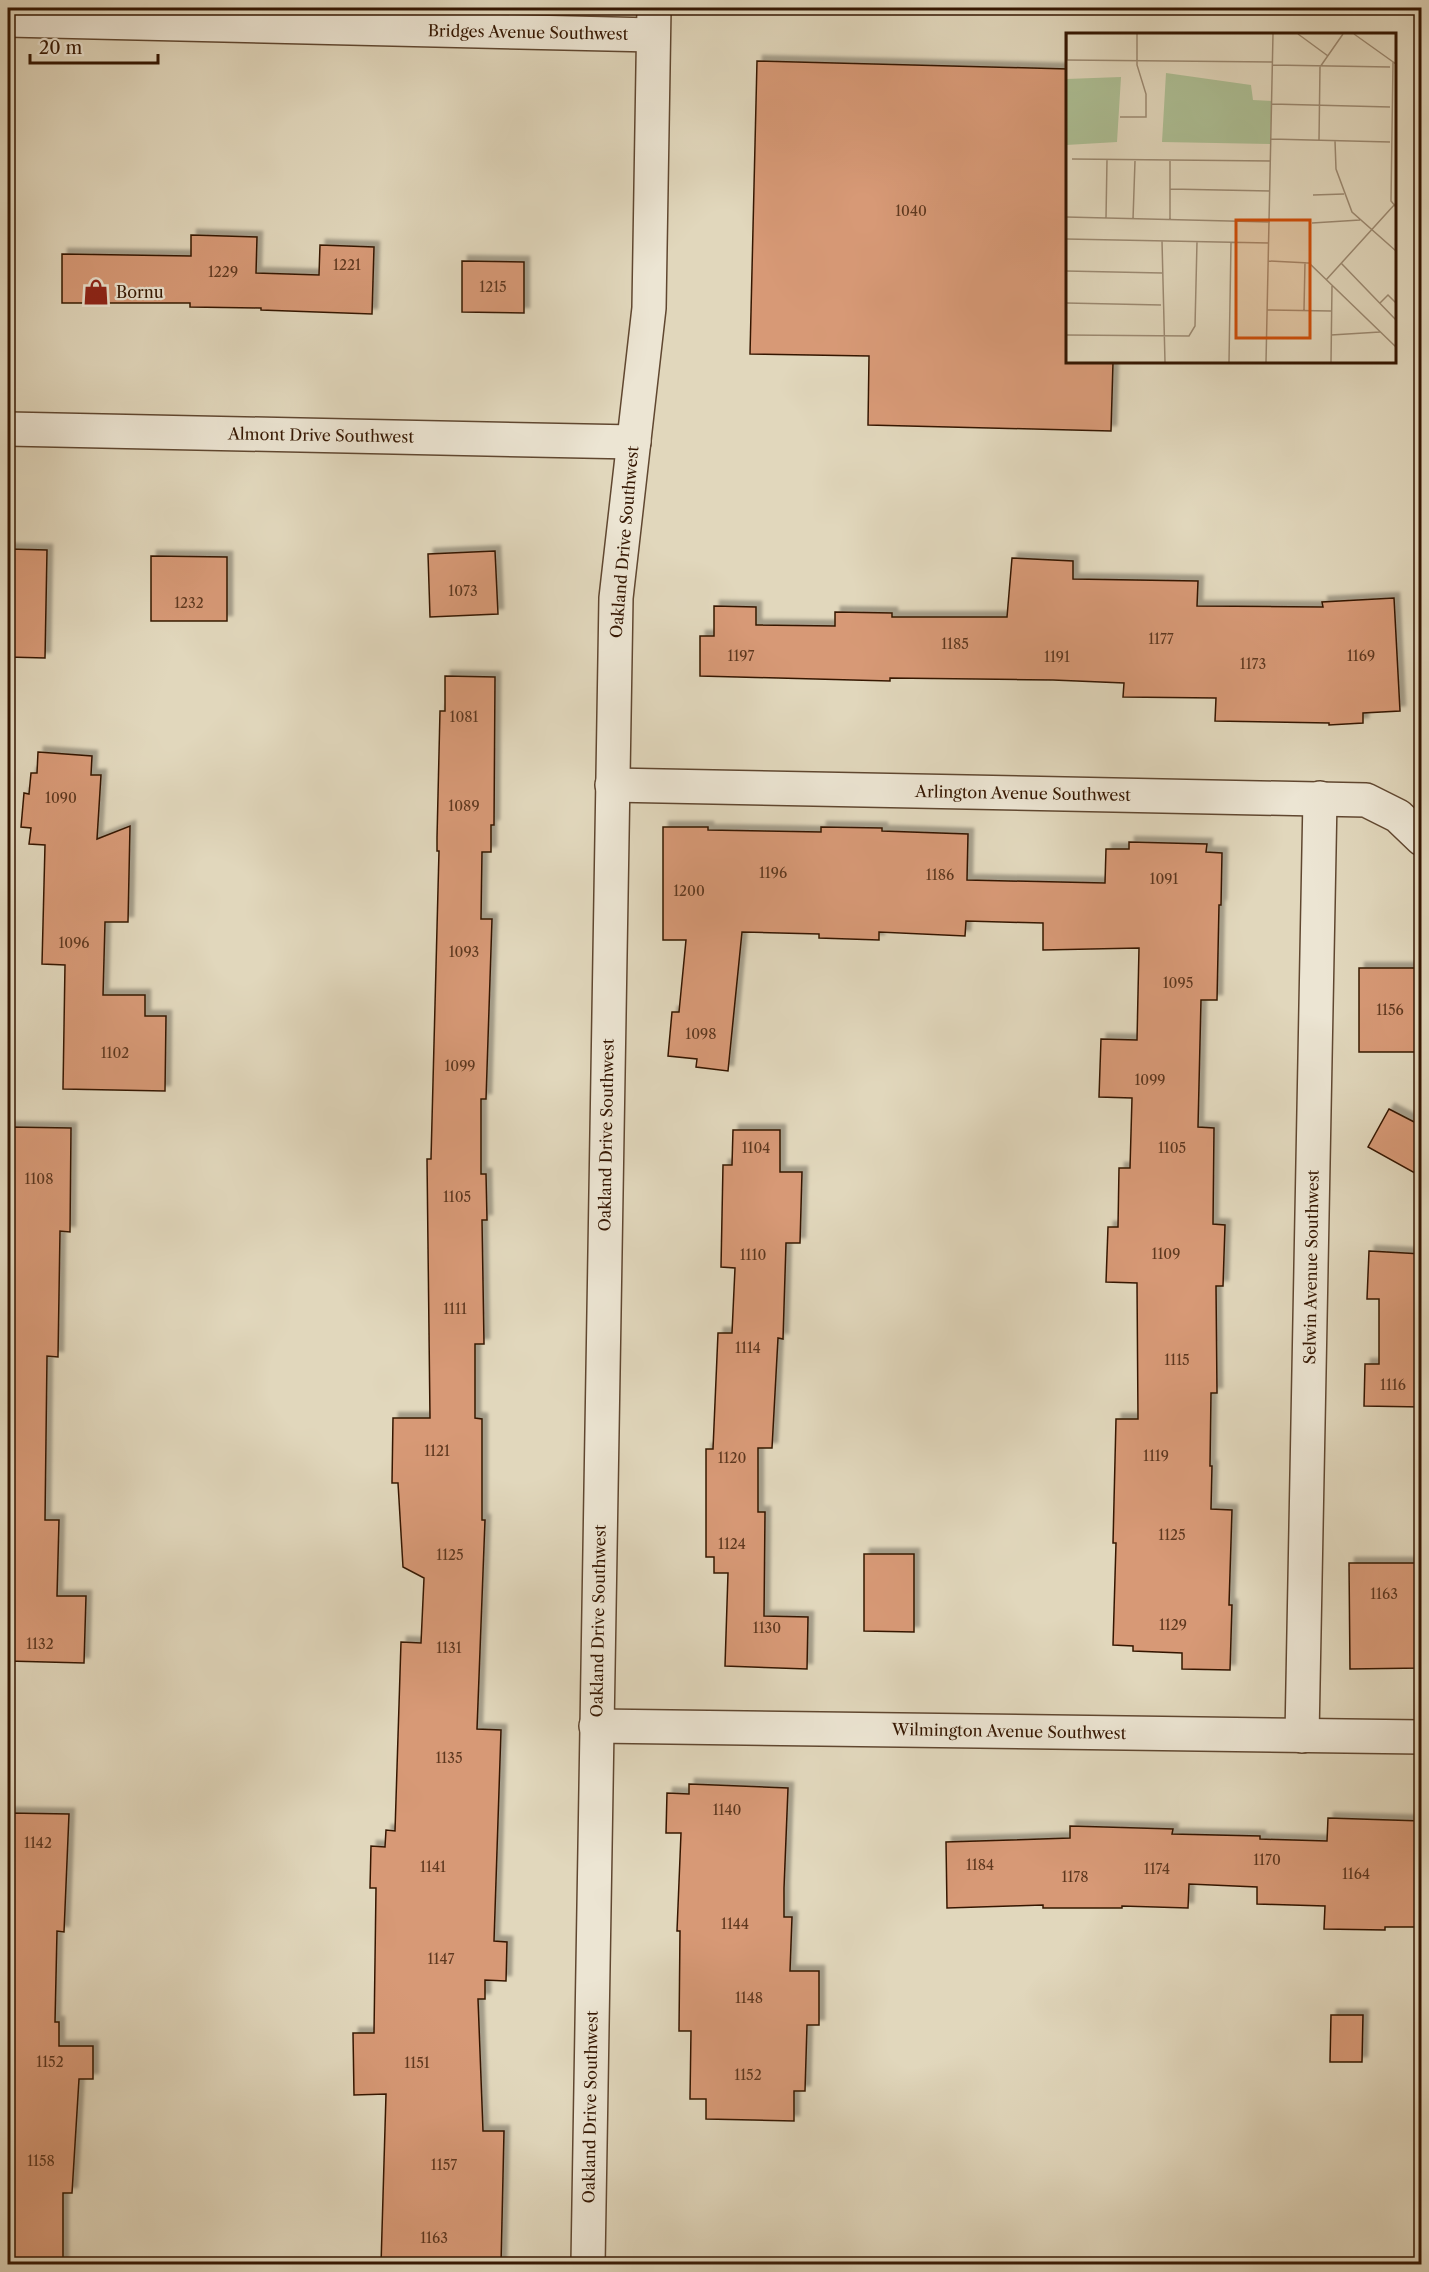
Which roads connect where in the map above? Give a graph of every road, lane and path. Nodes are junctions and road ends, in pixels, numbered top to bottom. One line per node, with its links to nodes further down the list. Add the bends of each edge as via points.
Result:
1 (8, 20): 2 (street, Bridges Avenue Southwest)
2 (653, 21): 4 (street, Oakland Drive Southwest, via 649,308)
3 (8, 429): 4 (street, Almont Drive Southwest)
4 (634, 442): 5 (street, Oakland Drive Southwest, via 616,598)
5 (612, 785): 6 (street, Arlington Avenue Southwest); 8 (street, Oakland Drive Southwest)
6 (1320, 798): 7 (street, Arlington Avenue Southwest, via 1366,800 1398,816); 9 (street, Selwin Avenue Southwest)
7 (1422, 839)
8 (596, 1726): 9 (street, Wilmington Avenue Southwest); 11 (street, Oakland Drive Southwest)
9 (1302, 1736): 10 (street, Wilmington Avenue Southwest)
10 (1422, 1737)
11 (588, 2265)

